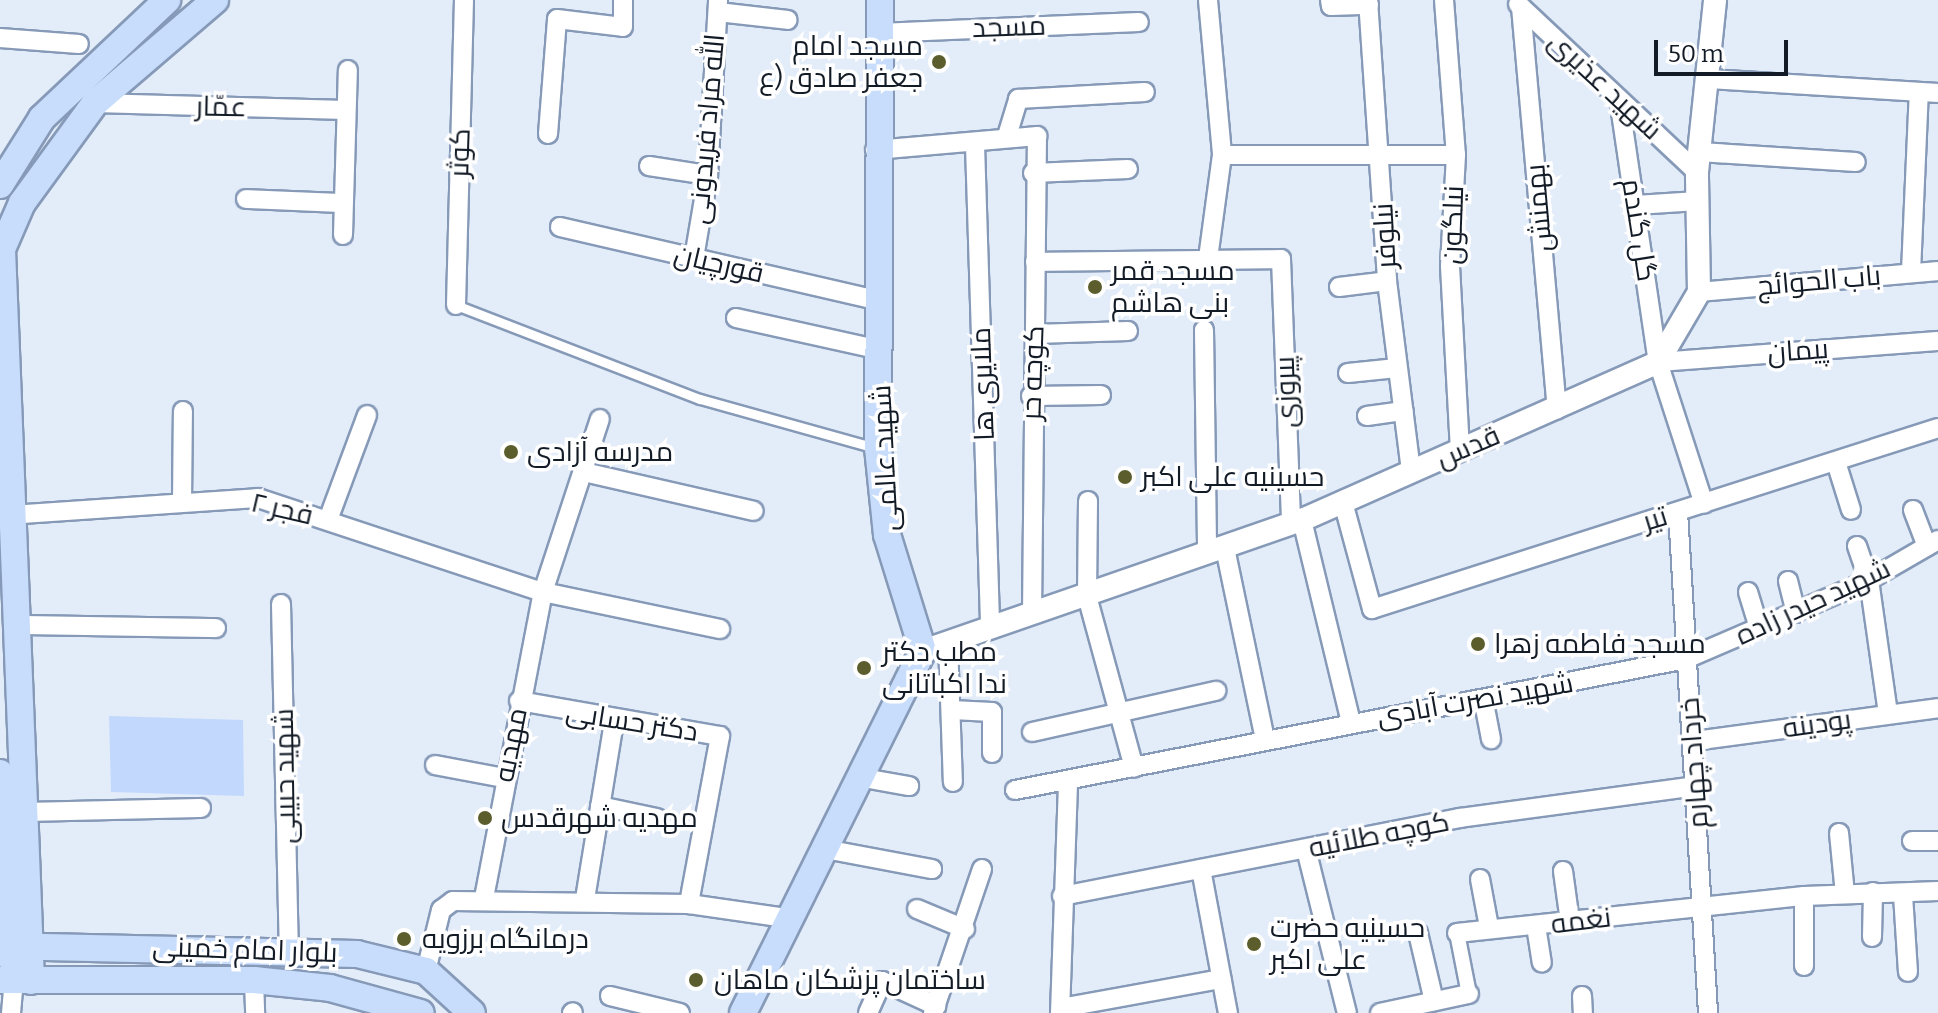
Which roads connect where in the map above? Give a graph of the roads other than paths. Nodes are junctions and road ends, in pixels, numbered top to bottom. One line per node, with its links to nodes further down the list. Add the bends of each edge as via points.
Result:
1 (215, 0): 24 (main road)
2 (464, 0): 56 (street, کوثر)
3 (623, 0): 26 (street, via 623,27 557,19)
4 (880, 0): 15 (main road, شهید عالمی)
5 (1208, 0): 31 (street)
6 (1330, 0): 10 (street, via 1331,6)
7 (1444, 0): 32 (street, نیلگون)
8 (1715, 0): 19 (street)
9 (163, 1): 39 (main road, via 42,118)
10 (1369, 2): 30 (street, نیلوفر)
11 (1517, 3): 23 (street, شهید عذیری); 68 (street, بهمنش)
12 (718, 6): 13 (street); 38 (street, الله مراد فریدونی)
13 (788, 20)
14 (1139, 22): 15 (street, مسجد)
15 (879, 33): 29 (main road, شهید عالمی)
16 (0, 38): 17 (street)
17 (79, 44)
18 (348, 70): 25 (street)
19 (1710, 79): 21 (street); 33 (street)
20 (1145, 92): 27 (street, via 1018,99)
21 (1919, 92): 22 (street); 51 (street)
22 (1938, 93)
23 (1619, 99): 33 (street, شهید عذیری); 43 (street, گل گندم)
24 (95, 103): 25 (street, عمّار); 46 (main road, via 22,203)
25 (346, 110): 42 (street)
26 (548, 134)
27 (1007, 136): 28 (street); 37 (street, کوچه حر, via 1037,136)
28 (975, 145): 29 (street); 102 (street, ملایری ها)
29 (875, 150): 55 (main road, شهید عالمی)
30 (1381, 153): 31 (street); 32 (street); 52 (street, نیلوفر)
31 (1222, 155): 48 (street)
32 (1456, 155): 76 (street, نیلگون, via 1450,266)
33 (1699, 162): 34 (street); 41 (street)
34 (1856, 162)
35 (649, 166): 38 (street)
36 (1128, 169): 37 (street)
37 (1033, 173): 49 (street, کوچه حر)
38 (708, 175): 47 (street, الله مراد فریدونی)
39 (0, 185)
40 (246, 199): 42 (street)
41 (1698, 201): 43 (street); 54 (street)
42 (343, 203): 45 (street)
43 (1636, 205): 63 (street, گل گندم)
44 (560, 227): 47 (street, قورچیان)
45 (343, 235)
46 (1, 248): 88 (main road)
47 (694, 258): 55 (street, قورچیان)
48 (1208, 258): 49 (street); 90 (street, پیروزی, via 1281,259)
49 (1035, 262): 60 (street, کوچه حر)
50 (1938, 271): 51 (street, باب الحوائج)
51 (1911, 272): 54 (street, باب الحوائج)
52 (1387, 281): 53 (street); 64 (street, نیلوفر)
53 (1339, 287)
54 (1699, 292): 63 (street)
55 (877, 300): 62 (main road, شهید عالمی)
56 (456, 305): 75 (lane, via 700,399)
57 (736, 318): 62 (street)
58 (1204, 330): 93 (street)
59 (1128, 331): 60 (street)
60 (1035, 334): 67 (street, کوچه حر)
61 (1938, 341): 63 (street, پیمان)
62 (880, 350): 75 (main road, شهید عالمی)
63 (1658, 362): 68 (street, قدس); 83 (street, گل گندم)
64 (1397, 368): 65 (street); 70 (street, نیلوفر)
65 (1348, 373)
66 (1101, 395): 67 (street)
67 (1031, 396): 100 (street, کوچه حر)
68 (1557, 409): 76 (street, قدس)
69 (183, 411): 80 (street)
70 (1404, 411): 72 (street); 78 (street, نیلوفر)
71 (367, 415): 89 (street)
72 (1367, 416)
73 (600, 419): 79 (street, مهدیه)
74 (1938, 428): 77 (street, تیر)
75 (878, 448): 108 (main road, شهید عالمی, via 887,535)
76 (1460, 451): 78 (street, قدس)
77 (1836, 462): 83 (street, تیر); 84 (street)
78 (1411, 471): 82 (street, قدس)
79 (584, 472): 86 (street); 96 (street, مهدیه)
80 (182, 501): 88 (street, فجر ۲); 89 (street, فجر ۲, via 258,498)
81 (1088, 501): 98 (street)
82 (1343, 502): 87 (street, تیر, via 1372,609); 90 (street, قدس)
83 (1704, 504): 87 (street, تیر)
84 (1851, 510)
85 (1913, 510): 91 (street)
86 (754, 511)
87 (1678, 512): 109 (street, خرداد چهارم)
88 (4, 515): 103 (main road)
89 (328, 520): 96 (street, فجر ۲)
90 (1296, 522): 93 (street, قدس); 118 (street, پیروزی)
91 (1933, 543): 94 (street, شهید حیدر زاده)
92 (1857, 546): 94 (street)
93 (1216, 551): 98 (street, قدس); 120 (street)
94 (1869, 580): 101 (street, شهید حیدر زاده); 116 (street)
95 (1788, 581): 101 (street)
96 (543, 592): 106 (street, فجر ۲); 111 (street, مهدیه)
97 (1748, 592): 105 (street)
98 (1087, 596): 100 (street, قدس); 113 (street)
99 (281, 604): 168 (street, شهید حبیبی)
100 (1032, 610): 102 (street, قدس)
101 (1796, 613): 105 (street, شهید حیدر زاده)
102 (990, 623): 107 (street, قدس)
103 (17, 625): 104 (street); 136 (main road)
104 (216, 628)
105 (1759, 628): 109 (street, شهید حیدر زاده)
106 (720, 629)
107 (948, 642): 108 (street, قدس); 115 (street)
108 (923, 651): 127 (main road)
109 (1686, 659): 112 (street, شهید نصرت آبادی); 122 (street, خرداد چهارم)
110 (1216, 691): 113 (street)
111 (519, 701): 117 (street, دکتر حسابی); 128 (street, مهدیه)
112 (1484, 703): 118 (street, شهید نصرت آبادی); 121 (street)
113 (1117, 708): 119 (street); 125 (street)
114 (1938, 708): 116 (street, پودینه)
115 (952, 710): 123 (street, via 992,712); 130 (street)
116 (1888, 714): 122 (street, پودینه)
117 (614, 722): 134 (street); 156 (street, دکتر حسابی, via 720,736)
118 (1351, 722): 120 (street, شهید نصرت آبادی)
119 (1032, 732)
120 (1265, 739): 125 (street, شهید نصرت آبادی)
121 (1491, 739)
122 (1695, 741): 132 (street, خرداد چهارم)
123 (992, 753)
124 (435, 765): 128 (street)
125 (1134, 768): 129 (street, شهید نصرت آبادی)
126 (0, 773): 167 (main road)
127 (858, 777): 131 (street); 141 (main road)
128 (504, 778): 154 (street, مهدیه)
129 (1068, 781): 133 (street, شهید نصرت آبادی); 152 (street)
130 (953, 782)
131 (909, 786)
132 (1697, 786): 142 (street, کوچه طلائیه, via 1460,818); 157 (street, خرداد چهارم)
133 (1015, 790)
134 (600, 806): 137 (street); 155 (street)
135 (201, 808): 136 (street)
136 (24, 812): 167 (main road)
137 (657, 818)
138 (1839, 833): 150 (street)
139 (1912, 841): 140 (street)
140 (1938, 841)
141 (825, 849): 143 (street); 159 (main road)
142 (1306, 849): 145 (street, کوچه طلائیه); 190 (street)
143 (932, 869)
144 (982, 869): 163 (street)
145 (1201, 869): 152 (street, کوچه طلائیه); 173 (street)
146 (1563, 871): 160 (street)
147 (1480, 879): 162 (street)
148 (1938, 891): 151 (street, نغمه)
149 (1873, 892): 150 (street, نغمه); 151 (street, نغمه); 166 (street)
150 (1845, 894): 153 (street, نغمه)
151 (1903, 895): 172 (street)
152 (1062, 896): 181 (street)
153 (1804, 896): 157 (street, نغمه); 170 (street)
154 (484, 898): 155 (street); 171 (street, via 441,910)
155 (585, 899): 156 (street)
156 (689, 904): 159 (street)
157 (1704, 906): 160 (street, نغمه); 192 (street, خرداد چهارم)
158 (917, 909): 163 (street)
159 (786, 918): 187 (main road)
160 (1570, 922): 161 (street, نغمه)
161 (1536, 926): 162 (street, نغمه); 169 (street)
162 (1489, 927): 165 (street, نغمه)
163 (965, 929): 180 (street)
164 (1418, 933): 178 (street)
165 (1457, 933): 176 (street)
166 (1872, 937)
167 (14, 946): 168 (main road, بلوار امام خمینی); 175 (main road)
168 (289, 948): 171 (main road, بلوار امام خمینی)
169 (1542, 963)
170 (1804, 966)
171 (426, 971): 185 (main road)
172 (1908, 972)
173 (1221, 979): 181 (street); 189 (street)
174 (254, 980): 175 (main road, بلوار امام خمینی); 179 (main road, بلوار امام خمینی); 183 (street)
175 (15, 981): 182 (street)
176 (1469, 994): 178 (street)
177 (610, 996): 186 (street)
178 (1434, 1001): 191 (street)
179 (378, 1006): 184 (main road, بلوار امام خمینی)
180 (934, 1010): 188 (street, via 882,981)
181 (1060, 1011)
182 (11, 1013)
183 (255, 1013)
184 (421, 1013)
185 (472, 1013)
186 (680, 1013)
187 (743, 1013)
188 (868, 1013)
189 (1228, 1013)
190 (1347, 1013)
191 (1380, 1013)
192 (1708, 1013)

